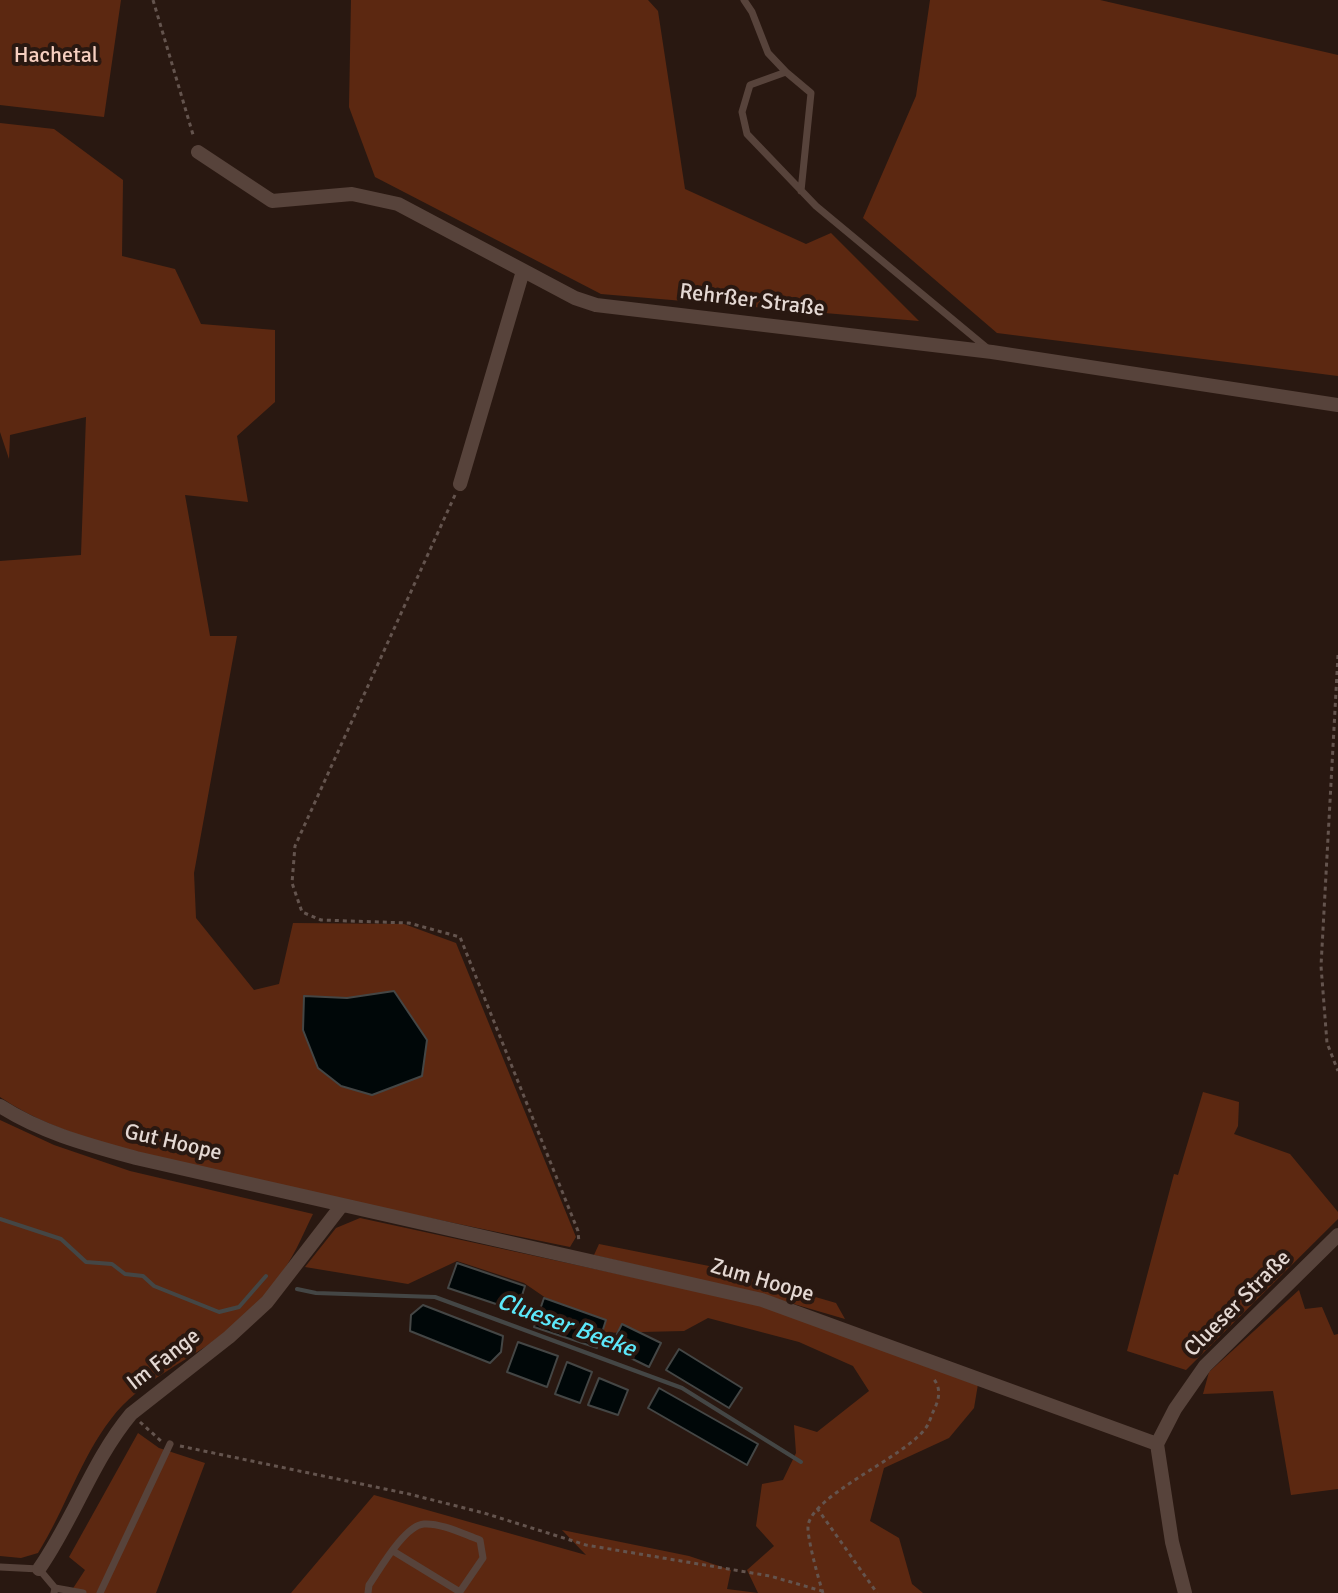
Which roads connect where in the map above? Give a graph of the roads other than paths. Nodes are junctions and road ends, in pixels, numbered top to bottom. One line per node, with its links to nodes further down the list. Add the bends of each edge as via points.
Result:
1 (744, 0): 2 (lane, via 768,53)
2 (786, 72): 4 (lane, via 811,93); 4 (lane, via 750,85 742,112 747,134)
3 (198, 152): 5 (street, Rehrßer Straße, via 272,201 352,194 398,204)
4 (801, 191): 6 (lane)
5 (523, 271): 6 (street, Rehrßer Straße, via 596,305); 8 (street)
6 (992, 352): 7 (street, Rehrßer Straße)
7 (1338, 405)
8 (460, 484)
9 (0, 1106): 10 (street, Gut Hoope, via 70,1139)
10 (342, 1205): 13 (street, Zum Hoope, via 762,1300); 16 (street, Im Fange, via 267,1302 131,1414 102,1455)
11 (1338, 1235): 13 (street, Clueser Straße, via 1205,1366)
12 (170, 1444): 20 (lane)
13 (1157, 1444): 22 (street)
14 (393, 1551): 18 (lane); 18 (lane, via 413,1526 421,1524 480,1540 483,1558); 21 (lane)
15 (0, 1567): 16 (lane)
16 (39, 1569): 17 (lane)
17 (54, 1591): 19 (lane)
18 (460, 1592)
19 (83, 1593)
20 (100, 1593)
21 (368, 1593)
22 (1185, 1593)

